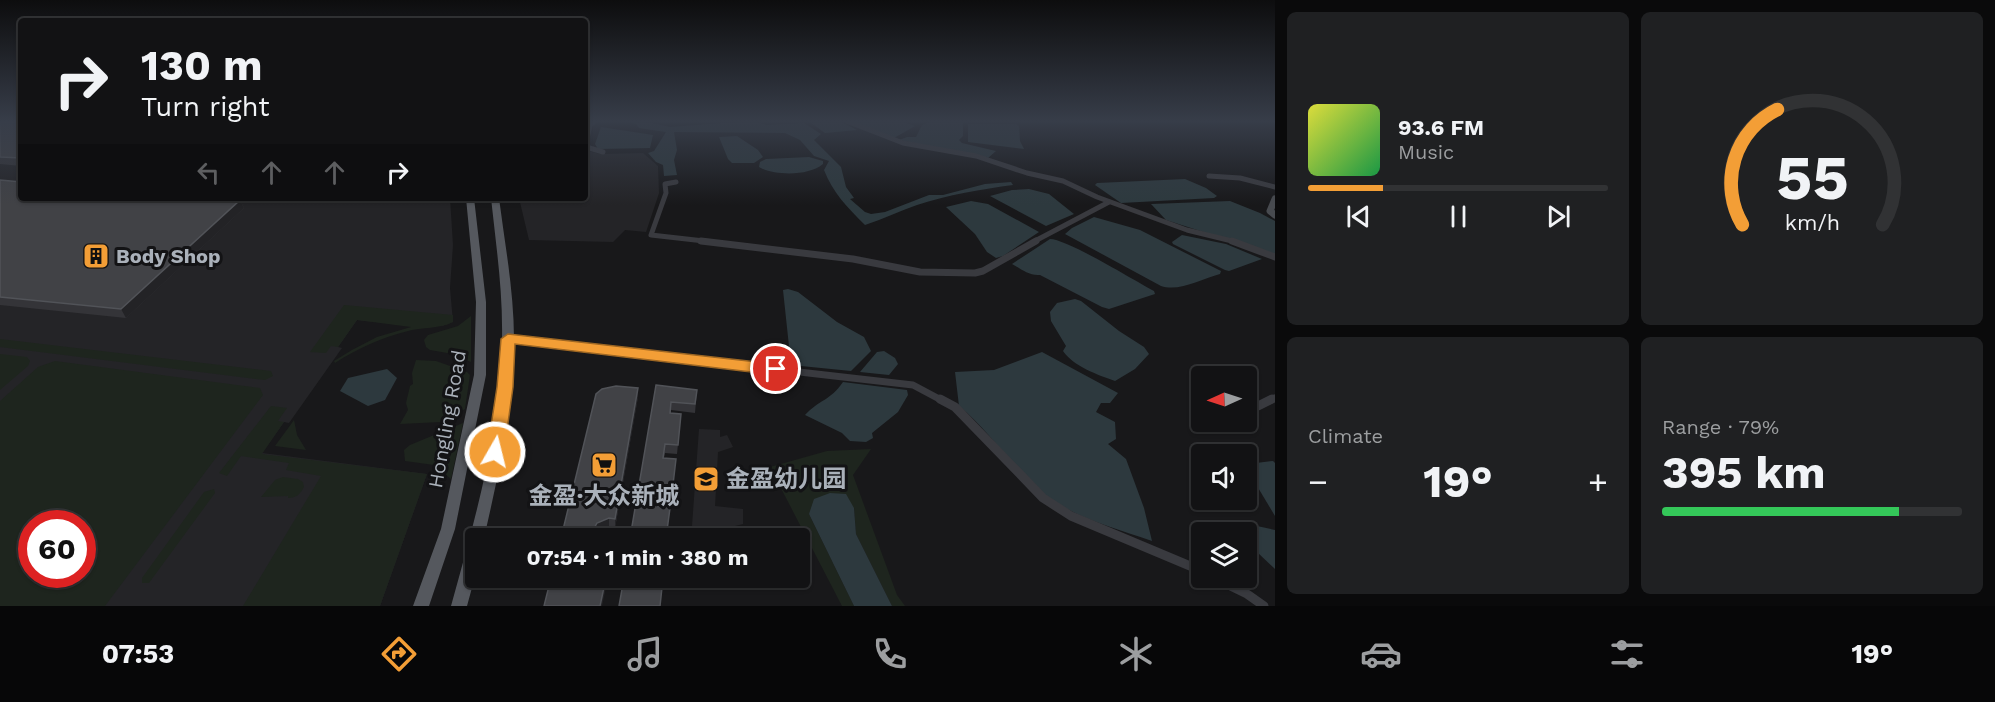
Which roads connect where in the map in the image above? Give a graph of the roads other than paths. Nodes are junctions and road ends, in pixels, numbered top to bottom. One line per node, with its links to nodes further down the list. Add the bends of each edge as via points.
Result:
1 (590, 148): 3 (street)
2 (931, 148): 10 (street, via 987,159 1063,181)
3 (603, 152)
4 (1209, 176): 6 (street)
5 (676, 182): 10 (street, via 665,184 666,193 651,234 853,259 920,272 983,271)
6 (1275, 187)
7 (1275, 199): 11 (street, via 1270,211)
8 (470, 201): 20 (main road, Hongling Road, via 481,302 480,375 447,529)
9 (495, 201): 13 (main road)
10 (1109, 202): 12 (street)
11 (1275, 215)
12 (1275, 257)
13 (508, 339): 16 (main road, via 492,473); 17 (street, via 914,385 955,407 1043,498 1071,516)
14 (1275, 398): 15 (street)
15 (1258, 406)
16 (479, 528)
17 (1191, 566)
18 (465, 583): 21 (main road)
19 (1235, 588): 22 (street)
20 (421, 606)
21 (459, 606)
22 (1264, 606)

